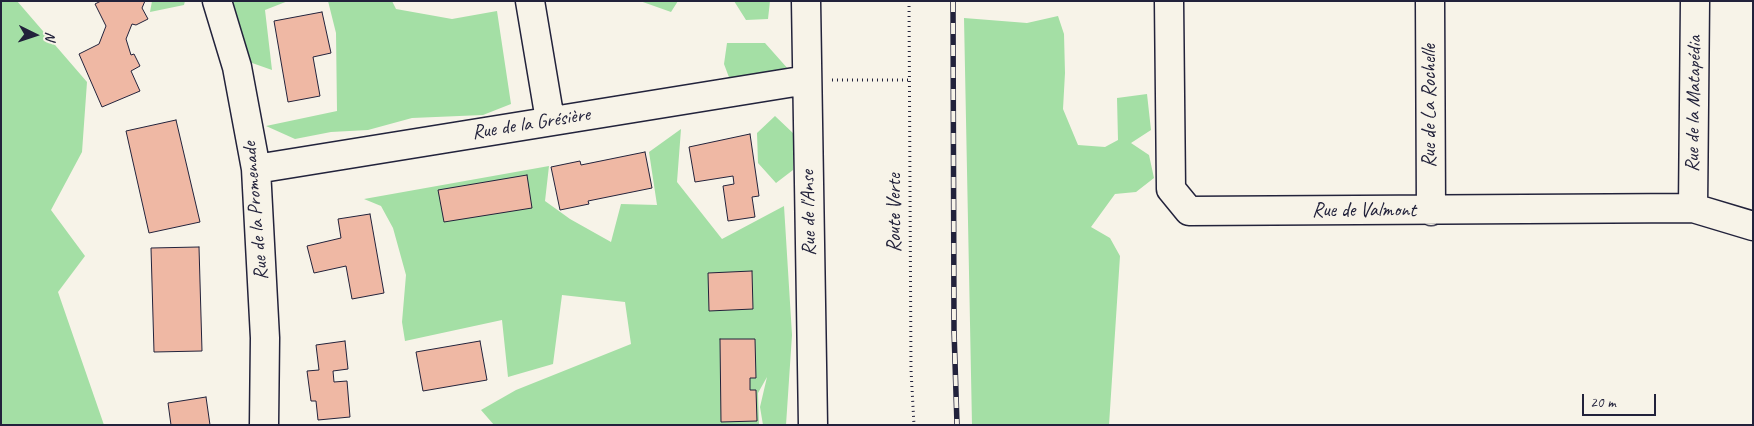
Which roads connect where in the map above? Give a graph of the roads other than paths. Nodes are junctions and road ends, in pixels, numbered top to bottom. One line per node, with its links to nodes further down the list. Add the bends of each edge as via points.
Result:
1 (217, 1): 9 (street, Rue de la Promenade, via 237,67)
2 (530, 1): 8 (street)
3 (806, 1): 7 (street, Rue de l'Anse)
4 (1169, 1): 11 (street, Rue de Valmont, via 1171,189 1189,211)
5 (1430, 1): 11 (street, Rue de La Rochelle)
6 (1695, 1): 10 (street, Rue de la Matapédia)
7 (807, 80): 8 (street, Rue de la Grésière); 14 (street, Rue de l'Anse)
8 (550, 120): 9 (street, Rue de la Grésière)
9 (256, 169): 13 (street, Rue de la Promenade, via 265,338)
10 (1693, 208): 11 (street, Rue de Valmont); 12 (street, Rue de Valmont)
11 (1431, 211)
12 (1753, 226)
13 (264, 425)
14 (812, 425)

